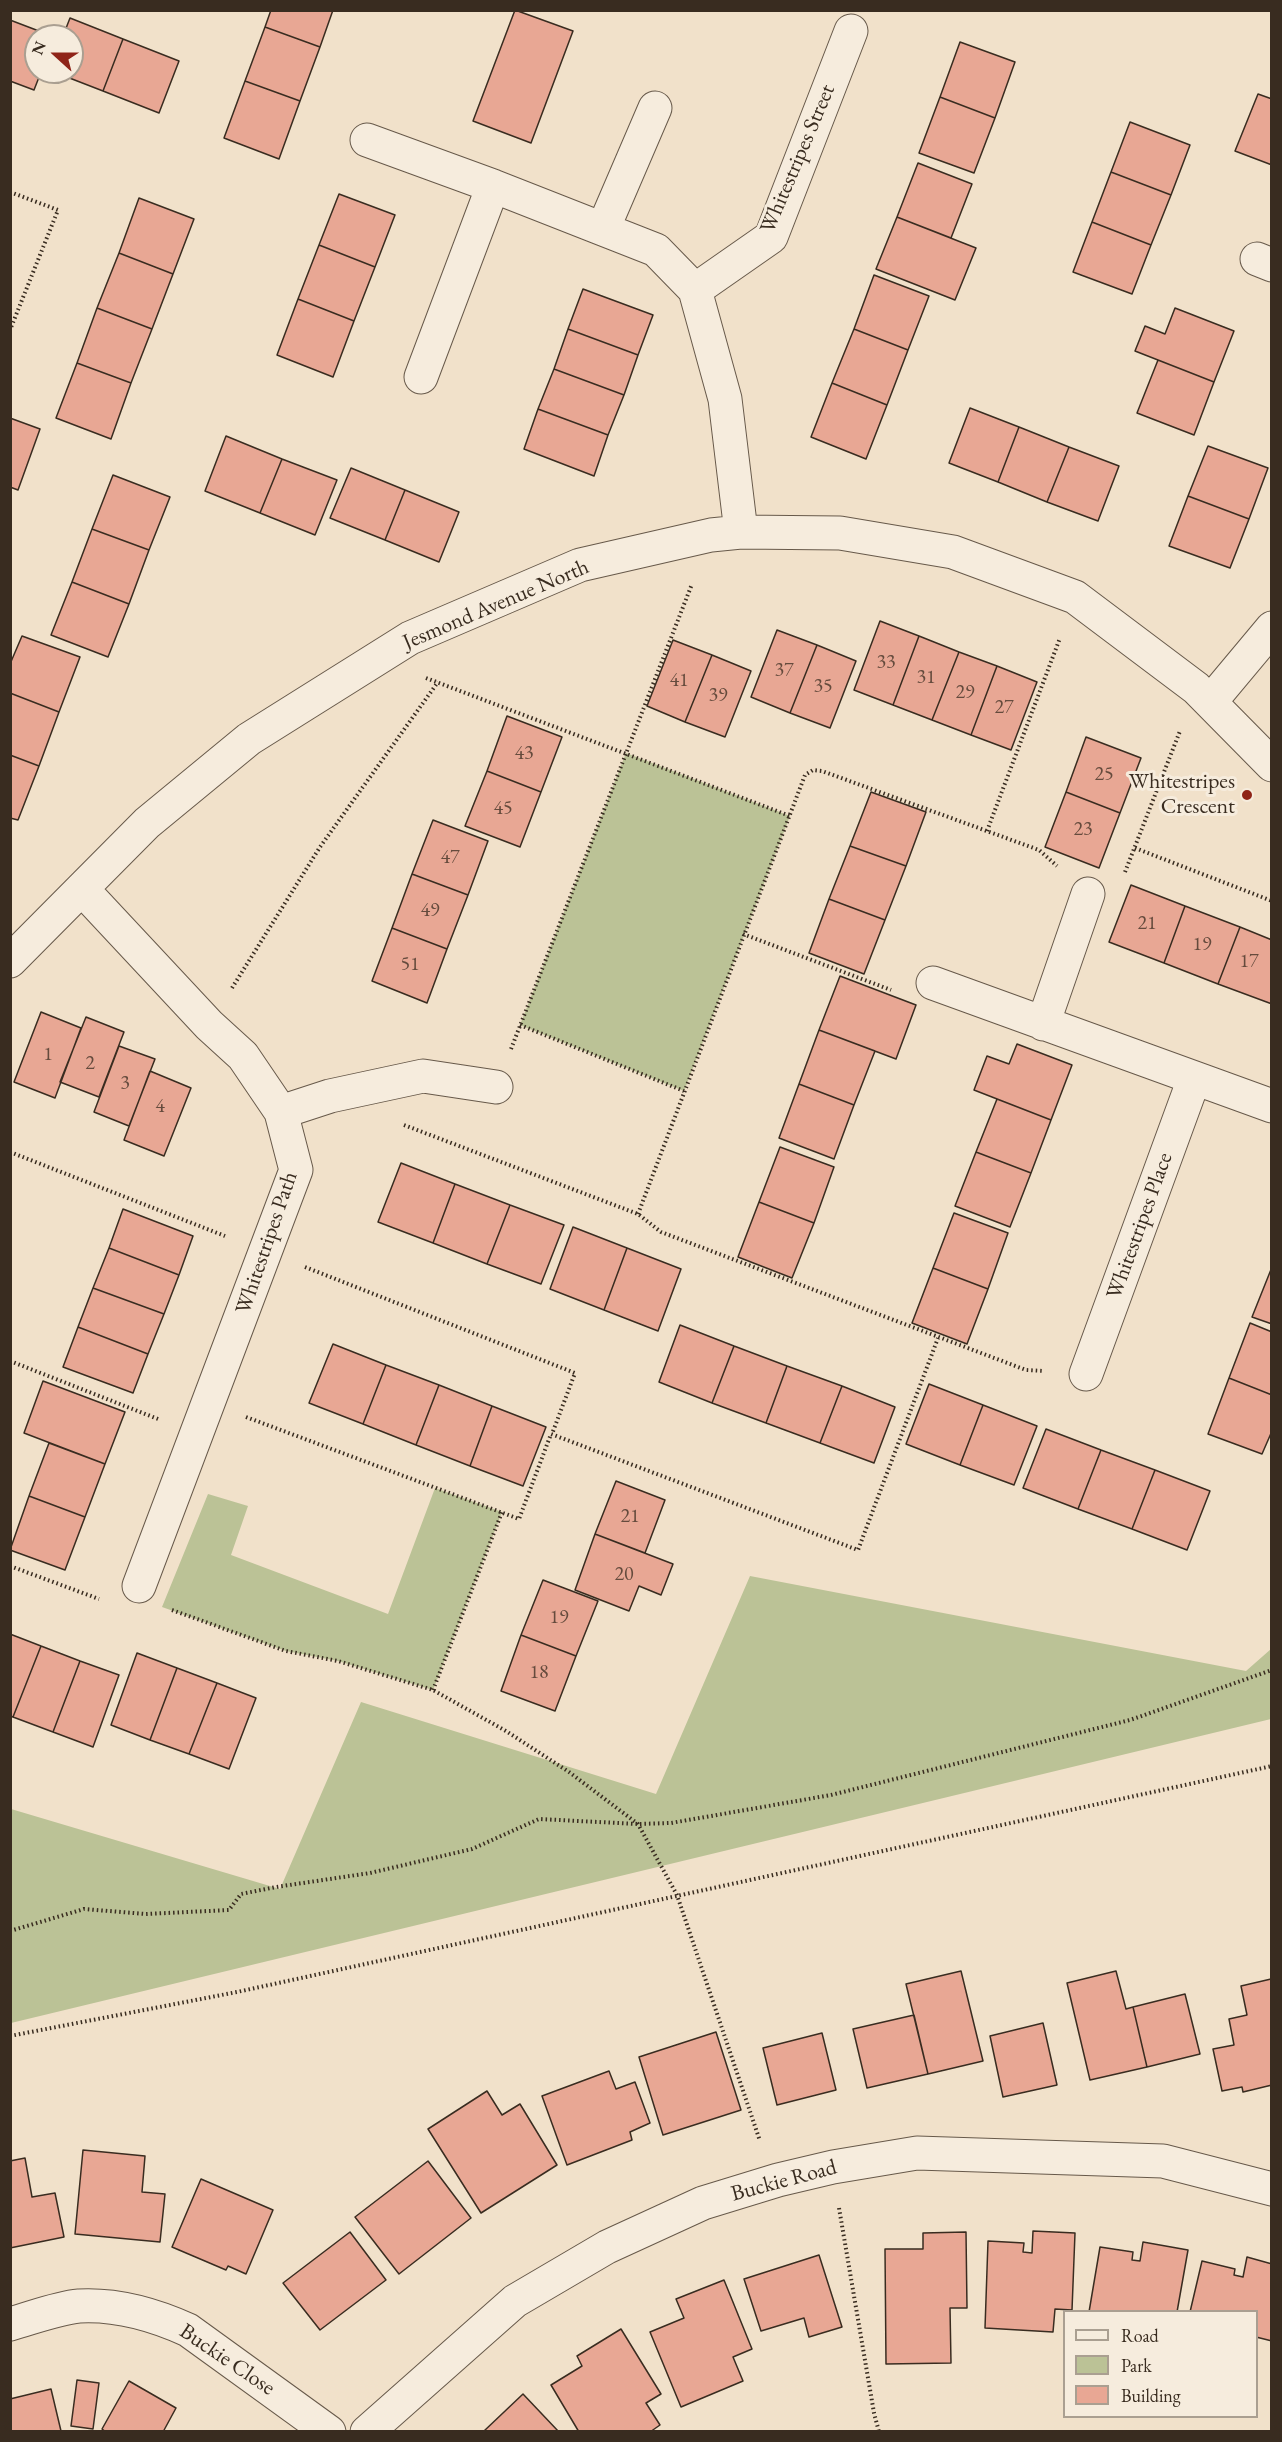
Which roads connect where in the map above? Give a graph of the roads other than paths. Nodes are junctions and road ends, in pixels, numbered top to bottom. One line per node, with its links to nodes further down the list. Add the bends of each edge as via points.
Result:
1 (851, 31): 6 (street, Whitestripes Street, via 771,237)
2 (655, 108): 5 (street)
3 (367, 140): 4 (street)
4 (493, 186): 5 (street); 7 (street)
5 (603, 229): 6 (street, via 656,250)
6 (695, 290): 8 (street, via 725,399)
7 (421, 377)
8 (726, 534): 10 (street, Jesmond Avenue North, via 840,533 953,552 1075,597); 12 (street, Jesmond Avenue North, via 580,565 410,638 249,739 147,823)
9 (1272, 628): 10 (street)
10 (1204, 694): 11 (street, Jesmond Avenue North)
11 (1272, 765)
12 (82, 889): 14 (street, Jesmond Avenue North); 20 (street, Whitestripes Path, via 243,1056)
13 (1088, 894): 16 (street)
14 (14, 952)
15 (933, 983): 16 (street)
16 (1042, 1024): 17 (street)
17 (1194, 1079): 19 (street); 21 (street, Whitestripes Place)
18 (496, 1088): 20 (street, via 423,1076 330,1096)
19 (1272, 1106)
20 (281, 1112): 22 (street, Whitestripes Path, via 296,1170)
21 (1086, 1374)
22 (140, 1586)
23 (1272, 2188): 26 (street, Buckie Road, via 1163,2161 916,2153 778,2180 703,2204 607,2247 515,2301)
24 (10, 2324): 25 (street, Buckie Close, via 77,2306 108,2307 165,2319 188,2330)
25 (329, 2432)
26 (367, 2432)

